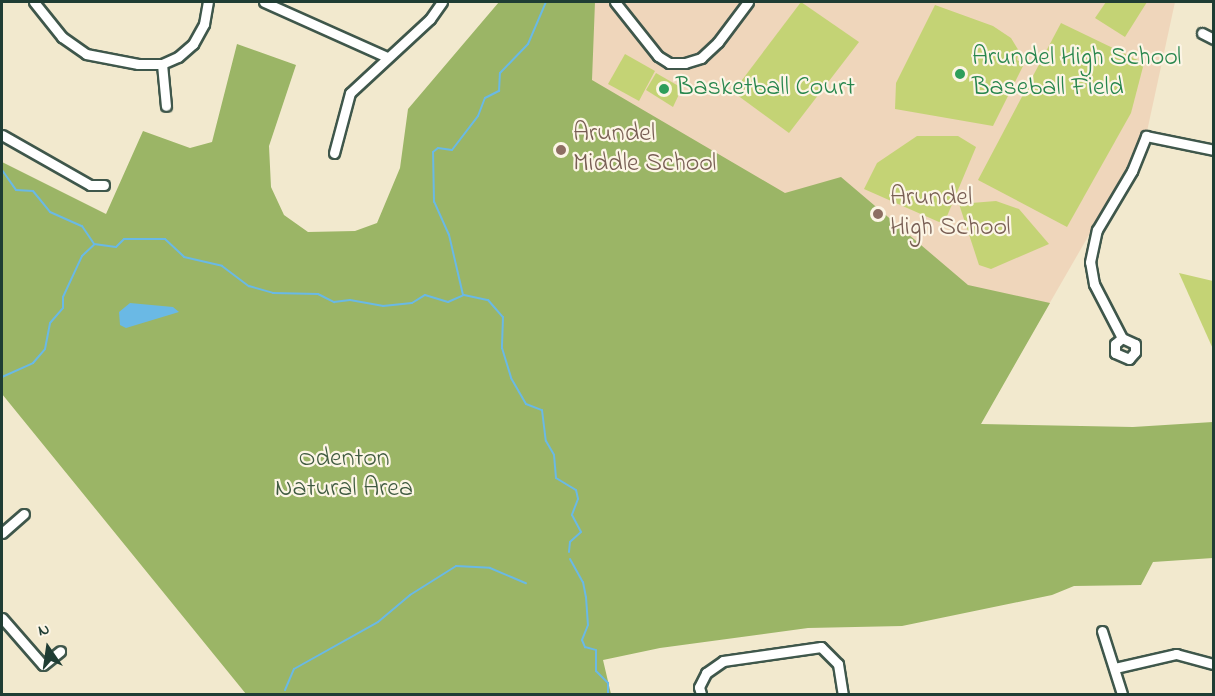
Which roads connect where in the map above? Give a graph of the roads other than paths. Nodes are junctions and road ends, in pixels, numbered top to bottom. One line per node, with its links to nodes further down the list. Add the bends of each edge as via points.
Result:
1 (34, 2): 10 (street, via 62,37 86,54 138,64)
2 (208, 2): 10 (street, via 204,24 193,44)
3 (264, 2): 9 (street)
4 (442, 2): 9 (street, via 430,19)
5 (615, 2): 6 (street, via 658,56 669,63 685,63 701,58 718,42)
6 (748, 2)
7 (1202, 33): 8 (street)
8 (1214, 39)
9 (387, 57): 14 (street, via 350,93)
10 (162, 64): 11 (street)
11 (166, 106)
12 (2, 135): 15 (street, via 90,185)
13 (1214, 150): 16 (street, via 1146,135 1132,171 1097,230 1091,248 1094,284)
14 (334, 153)
15 (104, 184)
16 (1122, 338)
17 (24, 514): 18 (street)
18 (2, 533)
19 (2, 618): 21 (street, via 43,664)
20 (1102, 631): 23 (street)
21 (60, 651)
22 (1214, 664): 23 (street, via 1176,654)
23 (1115, 668): 26 (street)
24 (701, 694): 25 (street, via 699,687 706,674 723,661 821,647 838,664)
25 (843, 694)
26 (1122, 694)

